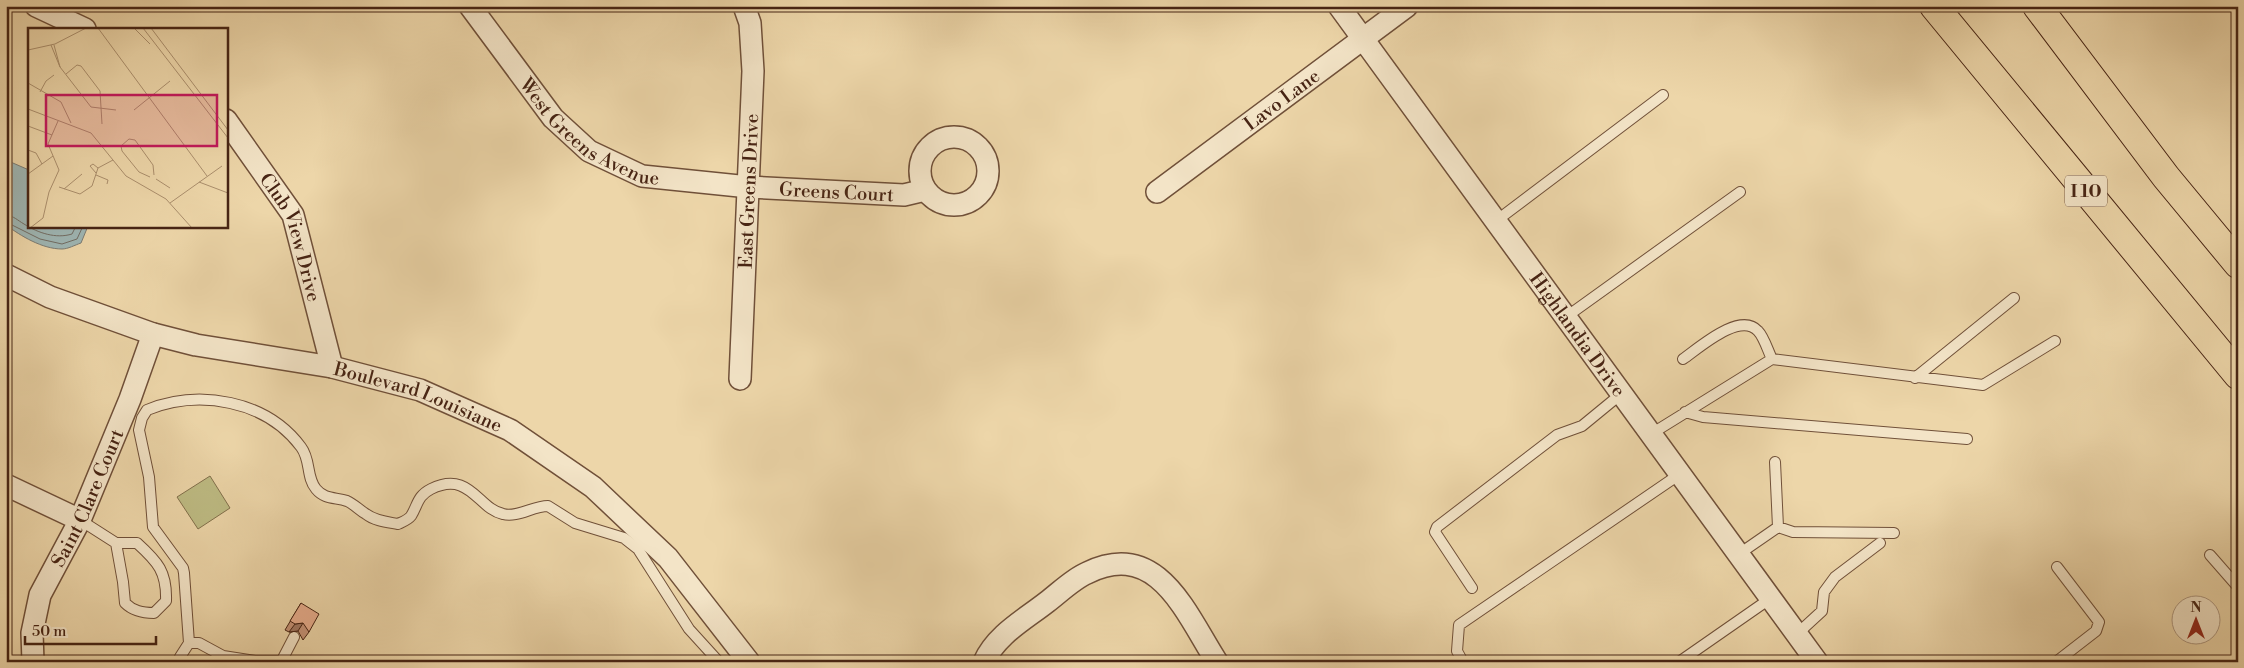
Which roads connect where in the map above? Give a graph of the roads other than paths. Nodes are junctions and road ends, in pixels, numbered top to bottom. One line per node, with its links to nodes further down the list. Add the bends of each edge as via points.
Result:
1 (36, 6): 8 (street)
2 (470, 6): 12 (street, West Greens Avenue, via 553,118 589,151 642,176)
3 (744, 6): 12 (street, East Greens Drive, via 750,23 753,70)
4 (1339, 6): 9 (street, Highlandia Drive)
5 (1407, 6): 9 (street, Lavo Lane)
6 (1934, 6): 26 (highway, I 10)
7 (2037, 6): 17 (highway, via 2166,177)
8 (82, 28)
9 (1363, 38): 14 (street, Lavo Lane); 16 (street, Highlandia Drive)
10 (1663, 95): 16 (lane)
11 (228, 123): 25 (street, Club View Drive, via 293,215)
12 (749, 187): 13 (street, Greens Court, via 904,195); 28 (street, East Greens Drive)
13 (925, 190)
14 (1157, 192)
15 (1740, 192): 20 (lane)
16 (1496, 221): 20 (street, Highlandia Drive)
17 (2238, 264)
18 (6, 275): 21 (street, Boulevard Louisiane, via 50,297)
19 (2014, 298): 27 (lane)
20 (1566, 317): 29 (street, Highlandia Drive)
21 (153, 334): 25 (street, Boulevard Louisiane, via 196,345); 36 (street, Saint Clare Court)
22 (2055, 341): 27 (lane, via 1983,385)
23 (1683, 359): 24 (lane, via 1729,327 1748,325 1758,331)
24 (1772, 359): 27 (lane); 30 (lane)
25 (332, 367): 54 (street, Boulevard Louisiane, via 420,390 510,430 593,487 668,558)
26 (2238, 375)
27 (1915, 378)
28 (740, 379)
29 (1622, 394): 31 (street, Highlandia Drive); 45 (lane, via 1582,426 1556,435 1437,527 1435,532)
30 (1685, 412): 31 (lane); 32 (lane, via 1703,417)
31 (1650, 434): 34 (street, Highlandia Drive)
32 (1967, 439)
33 (1775, 462): 37 (lane)
34 (1680, 474): 41 (street, Highlandia Drive); 57 (lane, via 1459,625 1457,651)
35 (6, 485): 36 (street)
36 (80, 520): 39 (lane); 51 (street, Saint Clare Court, via 40,595 32,634)
37 (1778, 526): 38 (lane, via 1793,532); 41 (lane)
38 (1894, 533)
39 (116, 542): 39 (lane, via 125,603 130,608 154,613 166,601 166,582 156,560 138,543)
40 (1880, 543): 47 (lane, via 1834,577 1824,592 1822,611)
41 (1739, 554): 46 (street, Highlandia Drive)
42 (2210, 555): 44 (lane)
43 (2057, 567): 60 (lane, via 2099,622 2096,631)
44 (2238, 587)
45 (1472, 588)
46 (1771, 598): 47 (street, Highlandia Drive); 58 (lane)
47 (1797, 634): 59 (street, Highlandia Drive)
48 (294, 637): 50 (lane)
49 (189, 643): 50 (lane, via 199,643 223,656); 52 (lane); 53 (lane, via 183,568 153,527 149,477 140,430 146,410 176,400 222,401 264,414 302,447 310,477 323,496 346,501 380,521 398,524 410,517 416,501 431,489 451,483 473,492 504,515 548,506 575,523 624,538 647,560 689,629)
50 (281, 661)
51 (33, 662)
52 (180, 662)
53 (719, 662)
54 (749, 662)
55 (984, 662): 56 (street, via 998,640 1086,573 1111,565 1130,564 1154,573 1170,588)
56 (1217, 662)
57 (1463, 662)
58 (1679, 662)
59 (1817, 662)
60 (2056, 662)

